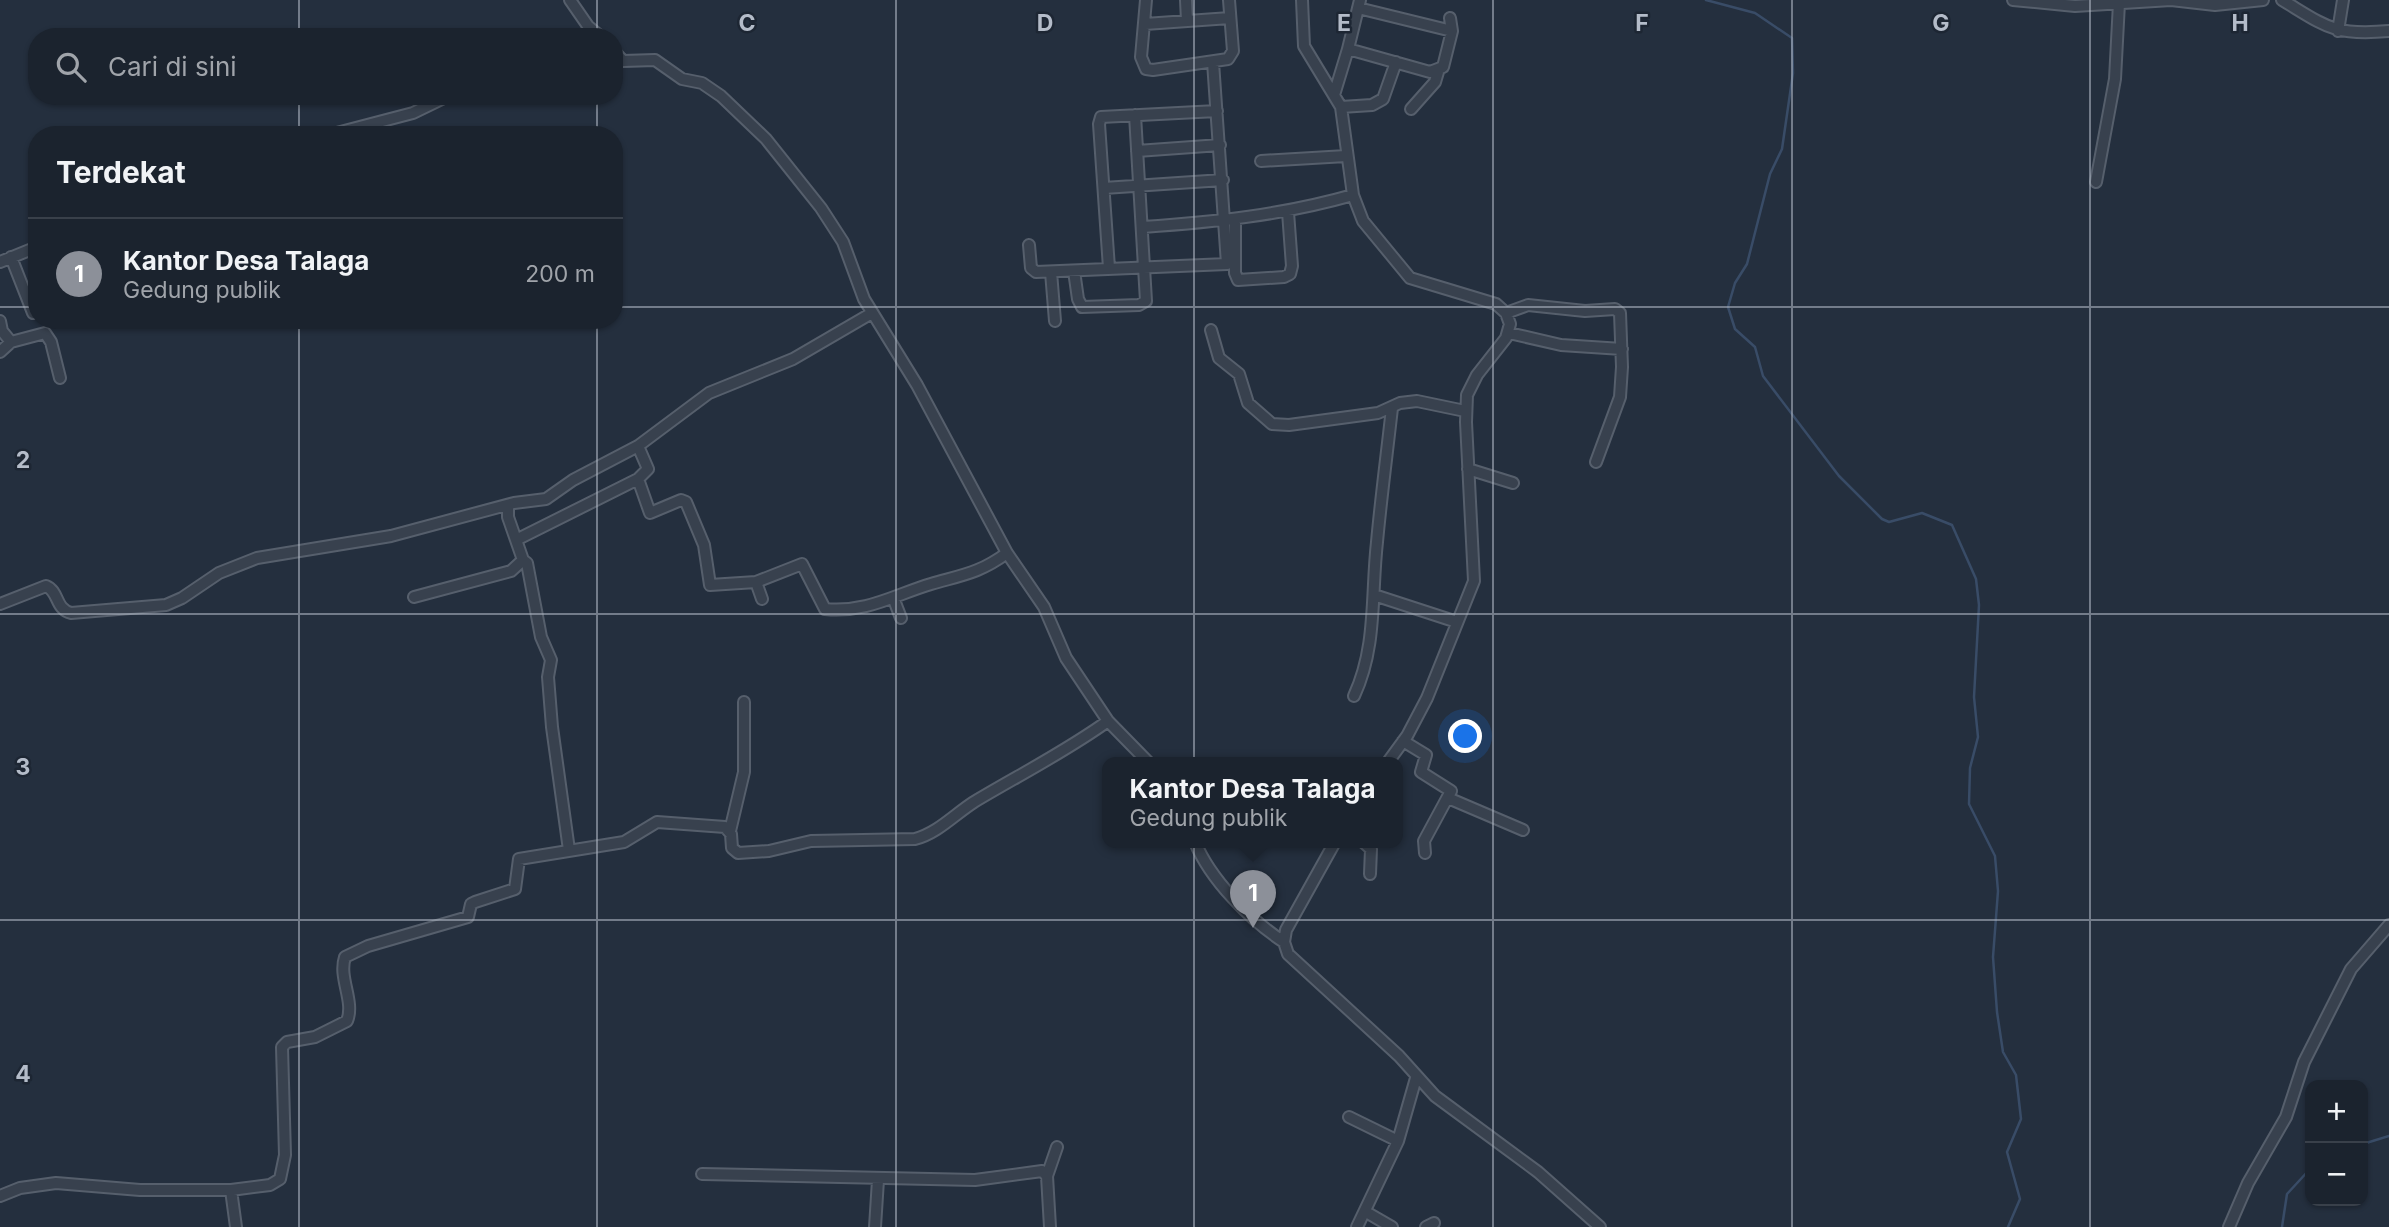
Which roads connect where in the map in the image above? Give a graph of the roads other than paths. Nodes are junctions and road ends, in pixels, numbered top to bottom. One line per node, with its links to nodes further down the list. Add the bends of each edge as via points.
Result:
1 (570, 0): 17 (street)
2 (1146, 0): 16 (street)
3 (1186, 0): 15 (street)
4 (1228, 0): 13 (street)
5 (1302, 0): 26 (street, via 1304,46)
6 (2013, 0): 11 (street, via 2075,6)
7 (2186, 0): 8 (street, via 2216,5); 11 (street)
8 (2263, 0)
9 (2282, 0): 19 (street)
10 (2343, 0): 19 (street)
11 (2119, 3): 38 (street, via 2117,70)
12 (1359, 4): 18 (street); 21 (street)
13 (1230, 18): 15 (street); 23 (street, via 1233,51 1228,59)
14 (1450, 18): 18 (street)
15 (1187, 21): 16 (street)
16 (1145, 24): 23 (street, via 1141,57 1146,69)
17 (590, 28)
18 (1451, 31): 25 (street)
19 (2338, 31): 20 (street)
20 (2389, 31)
21 (1348, 49): 24 (street); 26 (street)
22 (623, 61): 54 (street, via 655,60 682,79 705,85 766,139 839,233)
23 (1213, 62): 30 (street)
24 (1396, 62): 25 (street); 28 (street, via 1383,99 1372,105)
25 (1438, 72): 29 (street)
26 (1334, 94): 28 (street)
27 (429, 105): 32 (street)
28 (1340, 107): 35 (street)
29 (1411, 109)
30 (1217, 111): 31 (street); 33 (street)
31 (1135, 115): 34 (street); 40 (street, via 1099,120)
32 (363, 126)
33 (1220, 145): 34 (street); 37 (street)
34 (1137, 151): 39 (street)
35 (1346, 156): 36 (street); 41 (street)
36 (1261, 161)
37 (1223, 180): 39 (street); 43 (street)
38 (2096, 182)
39 (1139, 187): 40 (street); 44 (street)
40 (1104, 188): 50 (street)
41 (1353, 195): 42 (street); 55 (street, via 1363,221 1410,278 1488,301)
42 (1288, 212): 43 (street); 48 (street, via 1290,274 1238,280)
43 (1231, 221): 44 (street); 48 (street)
44 (1143, 227): 49 (street)
45 (1029, 246): 52 (street, via 1031,268)
46 (28, 250): 47 (street)
47 (5, 259): 53 (street)
48 (1231, 263): 49 (street)
49 (1146, 267): 50 (street); 51 (street, via 1144,304 1091,308 1079,304)
50 (1109, 268): 51 (street)
51 (1074, 271): 52 (street)
52 (1051, 272): 57 (street)
53 (28, 303)
54 (872, 313): 66 (street, via 793,359 709,393); 73 (street, via 917,385)
55 (1506, 313): 59 (street); 61 (street, via 1528,304 1585,311 1615,309 1623,322)
56 (0, 321): 60 (street)
57 (1055, 321)
58 (1211, 330): 64 (street, via 1219,358 1237,371 1248,403 1268,422 1289,425)
59 (1509, 333): 61 (street, via 1561,345); 65 (street, via 1472,382)
60 (11, 342): 62 (street); 63 (street, via 48,335)
61 (1622, 349): 67 (street, via 1620,397)
62 (0, 352)
63 (60, 377)
64 (1392, 408): 65 (street, via 1417,401); 76 (street)
65 (1465, 411): 68 (street)
66 (638, 446): 69 (street, via 648,469); 71 (street, via 546,499)
67 (1597, 462)
68 (1468, 469): 70 (street); 82 (street, via 1474,581)
69 (639, 479): 72 (street); 75 (street, via 650,513 686,502 704,545 709,583)
70 (1513, 482)
71 (508, 505): 72 (street); 80 (street, via 391,536 257,558 219,573 166,605 71,613 62,609 46,586)
72 (516, 540): 74 (street)
73 (1007, 553): 79 (street, via 976,573); 85 (street, via 1039,598 1066,658)
74 (523, 560): 77 (street, via 511,571); 95 (street, via 536,599 544,649 551,660 552,727)
75 (755, 582): 78 (street); 79 (street, via 802,564 827,610)
76 (1374, 595): 82 (street); 83 (street, via 1368,657)
77 (414, 597)
78 (762, 599)
79 (894, 600): 81 (street)
80 (0, 604)
81 (901, 618)
82 (1457, 622): 86 (street, via 1427,698)
83 (1354, 696)
84 (744, 702): 91 (street, via 744,772)
85 (1108, 721): 87 (street); 91 (street, via 923,836 811,841 738,853 732,848)
86 (1403, 741): 88 (street); 89 (street, via 1424,753 1421,772 1450,789)
87 (1143, 757)
88 (1392, 757)
89 (1448, 798): 90 (street); 96 (street, via 1423,841)
90 (1523, 830)
91 (730, 831): 95 (street, via 657,822 624,842)
92 (1198, 848): 99 (street, via 1222,886)
93 (1332, 848): 99 (street)
94 (1370, 848): 97 (street)
95 (569, 849): 107 (street, via 519,859 515,889 471,904 468,917 345,957 347,1021 282,1047 285,1155 280,1180)
96 (1425, 853)
97 (1370, 874)
98 (2389, 925): 116 (street, via 2351,969 2304,1062 2286,1117)
99 (1284, 942): 100 (street, via 1288,954 1399,1056)
100 (1416, 1078): 102 (street); 115 (street, via 1556,1186)
101 (1349, 1117): 102 (street)
102 (1398, 1140): 109 (street)
103 (1057, 1147): 105 (street)
104 (702, 1174): 106 (street)
105 (1047, 1177): 106 (street, via 1042,1171 975,1180); 112 (street)
106 (878, 1180): 111 (street)
107 (231, 1190): 108 (street, via 98,1189 56,1183); 110 (street)
108 (0, 1196)
109 (1366, 1212): 113 (street); 114 (street)
110 (236, 1227)
111 (875, 1227)
112 (1050, 1227)
113 (1357, 1227)
114 (1392, 1227)
115 (1600, 1227)
116 (2229, 1227)

